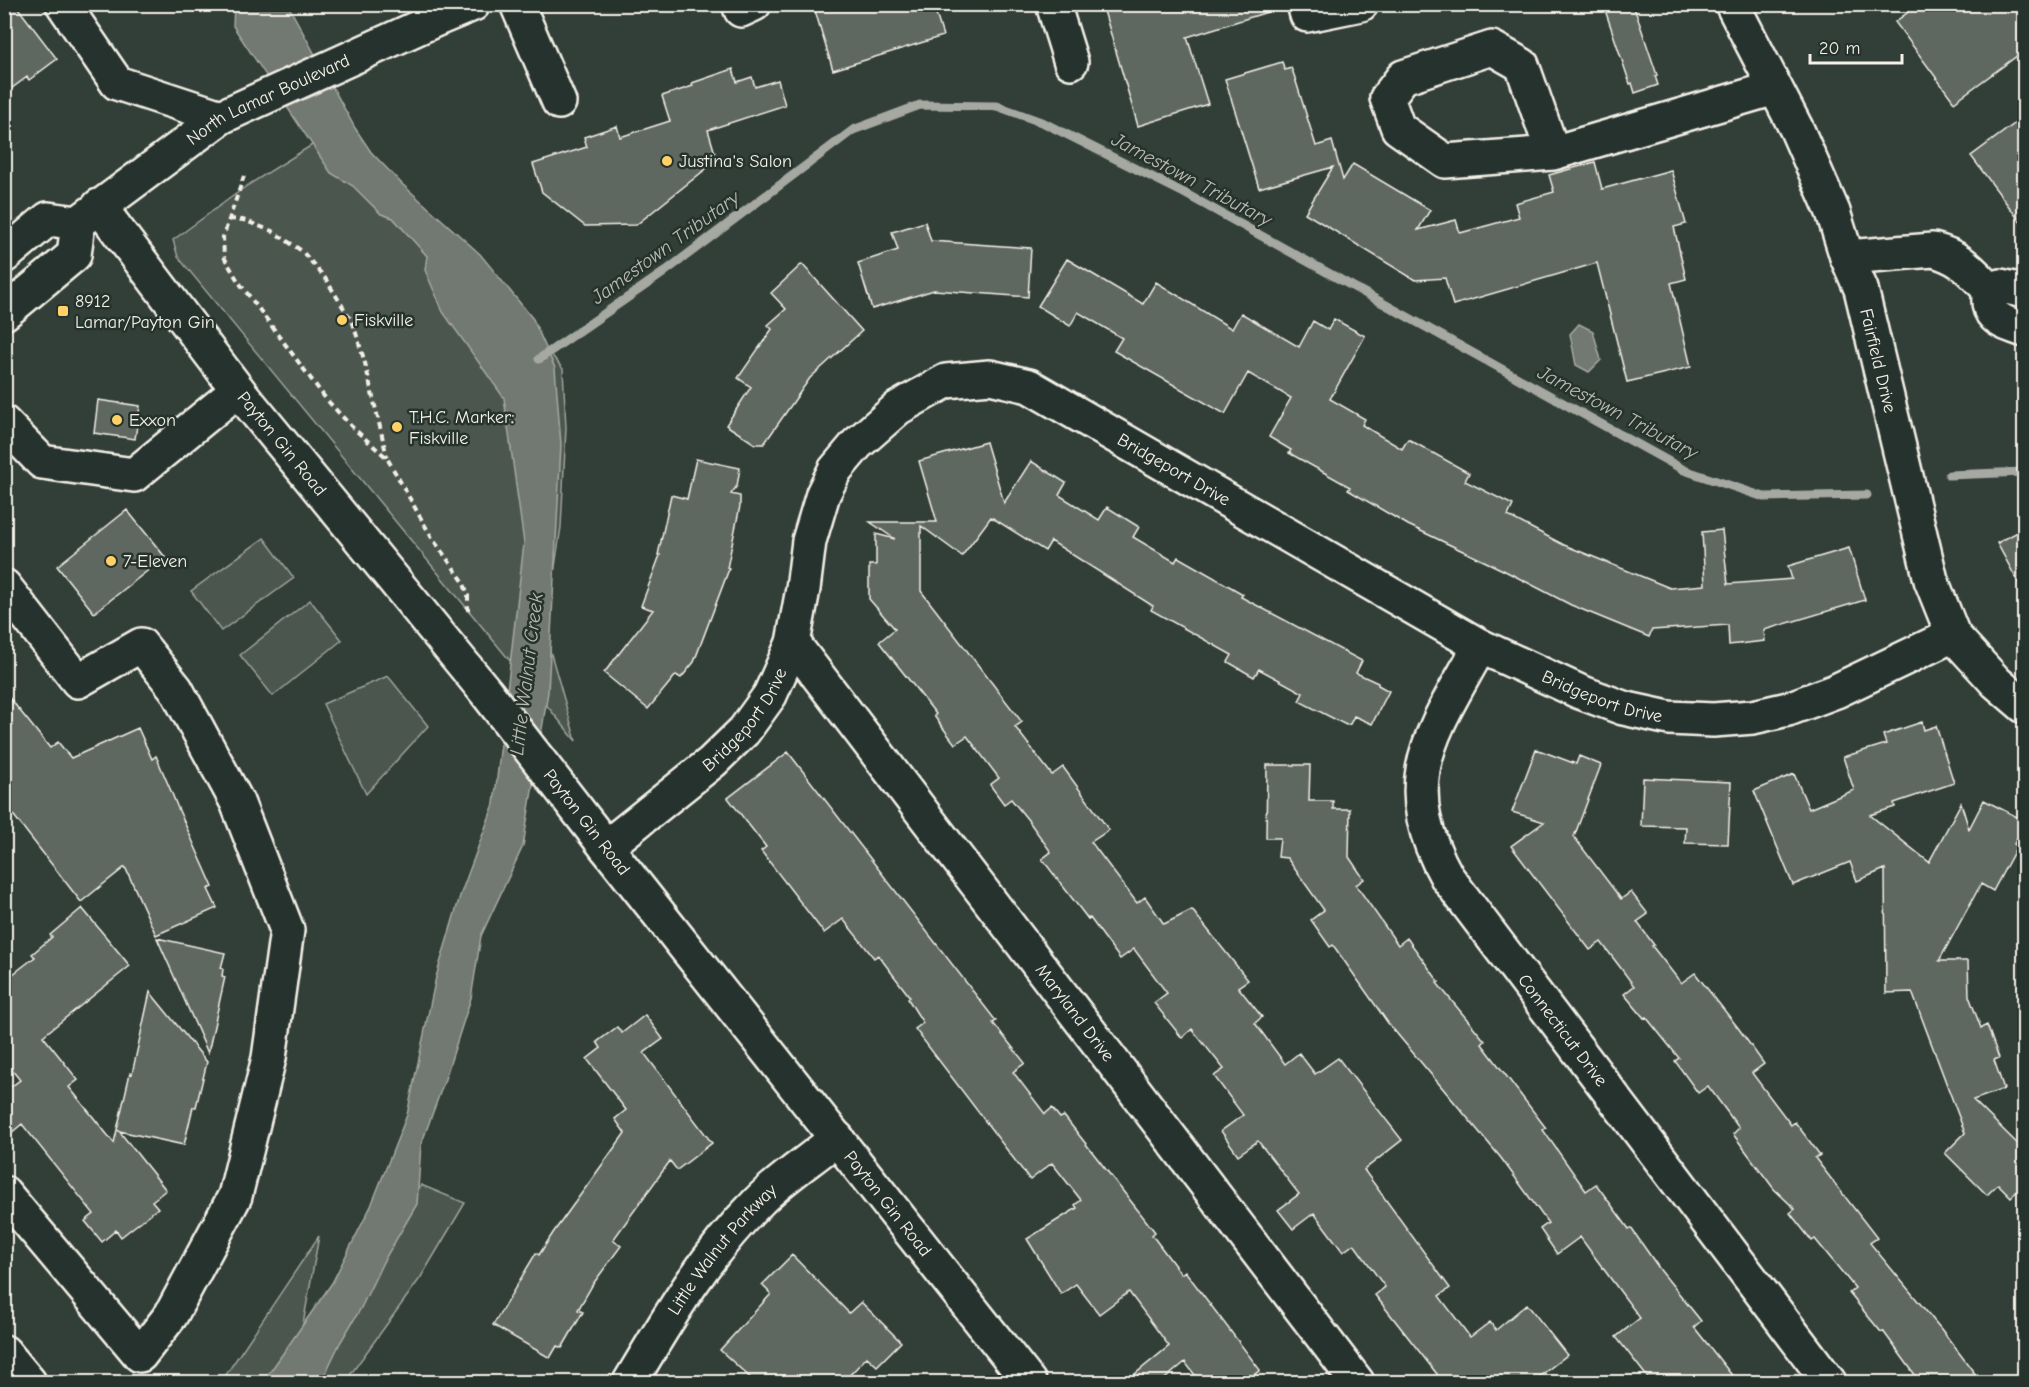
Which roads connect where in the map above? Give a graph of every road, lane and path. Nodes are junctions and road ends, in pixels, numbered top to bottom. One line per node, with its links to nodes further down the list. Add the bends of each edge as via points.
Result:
1 (63, 4): 13 (street, via 117,82)
2 (517, 4): 12 (street)
3 (739, 4): 4 (street, via 741,10)
4 (753, 4)
5 (1053, 4): 10 (street)
6 (1361, 4): 9 (street)
7 (1732, 4): 11 (street, Fairfield Drive)
8 (455, 10): 13 (street, North Lamar Boulevard)
9 (1305, 10)
10 (1071, 62)
11 (1775, 88): 14 (street); 19 (street, Fairfield Drive, via 1833,212)
12 (559, 102)
13 (221, 117): 16 (street, North Lamar Boulevard)
14 (1553, 153): 14 (street, via 1445,161 1398,128 1387,98 1403,77 1492,48 1522,65)
15 (244, 176): 17 (path)
16 (88, 214): 18 (street, via 48,219); 22 (street, via 74,255); 24 (street, Payton Gin Road)
17 (229, 219): 26 (path, via 223,237 224,257 238,281 326,399); 26 (path, via 272,231 302,250 325,278 353,323)
18 (4, 256)
19 (1847, 257): 20 (street, via 1933,250 1961,260); 29 (street, Fairfield Drive, via 1861,289 1932,580)
20 (1990, 290): 21 (street, via 2001,286); 23 (street, via 1987,303 1995,317)
21 (2025, 291)
22 (4, 313)
23 (2025, 330)
24 (238, 390): 25 (street, via 134,475 42,462); 33 (street, Payton Gin Road, via 486,692)
25 (4, 423)
26 (387, 458): 28 (path, via 432,538 463,581)
27 (4, 586): 35 (street, via 78,681 141,645 176,689 237,802 287,930 269,1058 235,1196 171,1315 141,1355)
28 (468, 613)
29 (1953, 635): 31 (street, Bridgeport Drive, via 1836,691 1788,709 1713,720 1669,718 1623,708); 32 (street, Fairfield Drive, via 1996,682)
30 (793, 643): 31 (street, Bridgeport Drive, via 809,541 823,494 836,470 857,444 898,408 946,381 990,377 1029,386); 33 (street, Bridgeport Drive, via 770,695 744,731 712,762); 40 (street, Maryland Drive)
31 (1480, 646): 41 (street, Connecticut Drive, via 1425,755 1422,808 1434,853 1447,877)
32 (2025, 706)
33 (606, 847): 34 (street, Payton Gin Road)
34 (837, 1138): 38 (street, Little Walnut Parkway, via 759,1200 712,1253 674,1307); 39 (street, Payton Gin Road)
35 (4, 1193)
36 (4, 1352): 37 (street)
37 (29, 1383)
38 (630, 1383)
39 (1029, 1383)
40 (1357, 1383)
41 (1829, 1383)

